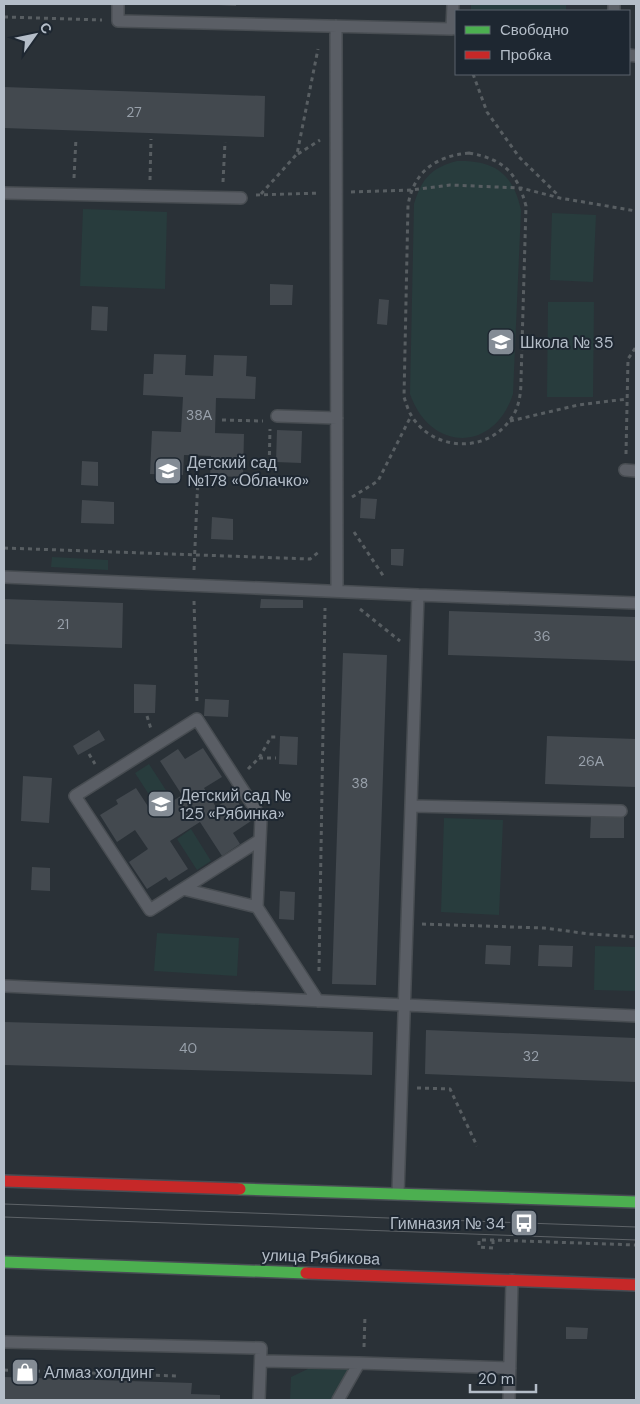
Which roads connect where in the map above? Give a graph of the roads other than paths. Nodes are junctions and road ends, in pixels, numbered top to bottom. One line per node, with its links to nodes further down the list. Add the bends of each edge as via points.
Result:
1 (118, 4): 3 (lane, via 118,21)
2 (453, 4): 3 (lane, via 452,29)
3 (336, 26): 7 (lane)
4 (4, 192): 5 (lane)
5 (241, 198)
6 (277, 416): 7 (lane)
7 (337, 418): 9 (lane, via 336,538)
8 (4, 577): 9 (lane)
9 (331, 590): 10 (lane)
10 (418, 595): 11 (lane); 12 (lane)
11 (636, 603)
12 (411, 806): 13 (lane); 19 (lane)
13 (621, 811)
14 (260, 840): 15 (lane); 15 (lane, via 261,818 197,719 75,796 150,910); 16 (lane)
15 (183, 889): 16 (lane)
16 (257, 907): 18 (lane)
17 (4, 986): 18 (lane)
18 (318, 1002): 19 (lane)
19 (404, 1006): 20 (lane); 22 (lane)
20 (636, 1016)
21 (4, 1181): 22 (main road)
22 (398, 1194): 23 (main road)
23 (636, 1202)
24 (4, 1262): 25 (main road, улица Рябикова)
25 (512, 1280): 26 (main road, улица Рябикова); 30 (lane)
26 (636, 1284)
27 (4, 1342): 28 (lane, via 261,1348)
28 (260, 1361): 29 (lane); 31 (lane)
29 (361, 1363): 30 (lane); 32 (lane)
30 (510, 1368): 33 (lane)
31 (260, 1400)
32 (338, 1400)
33 (509, 1400)

